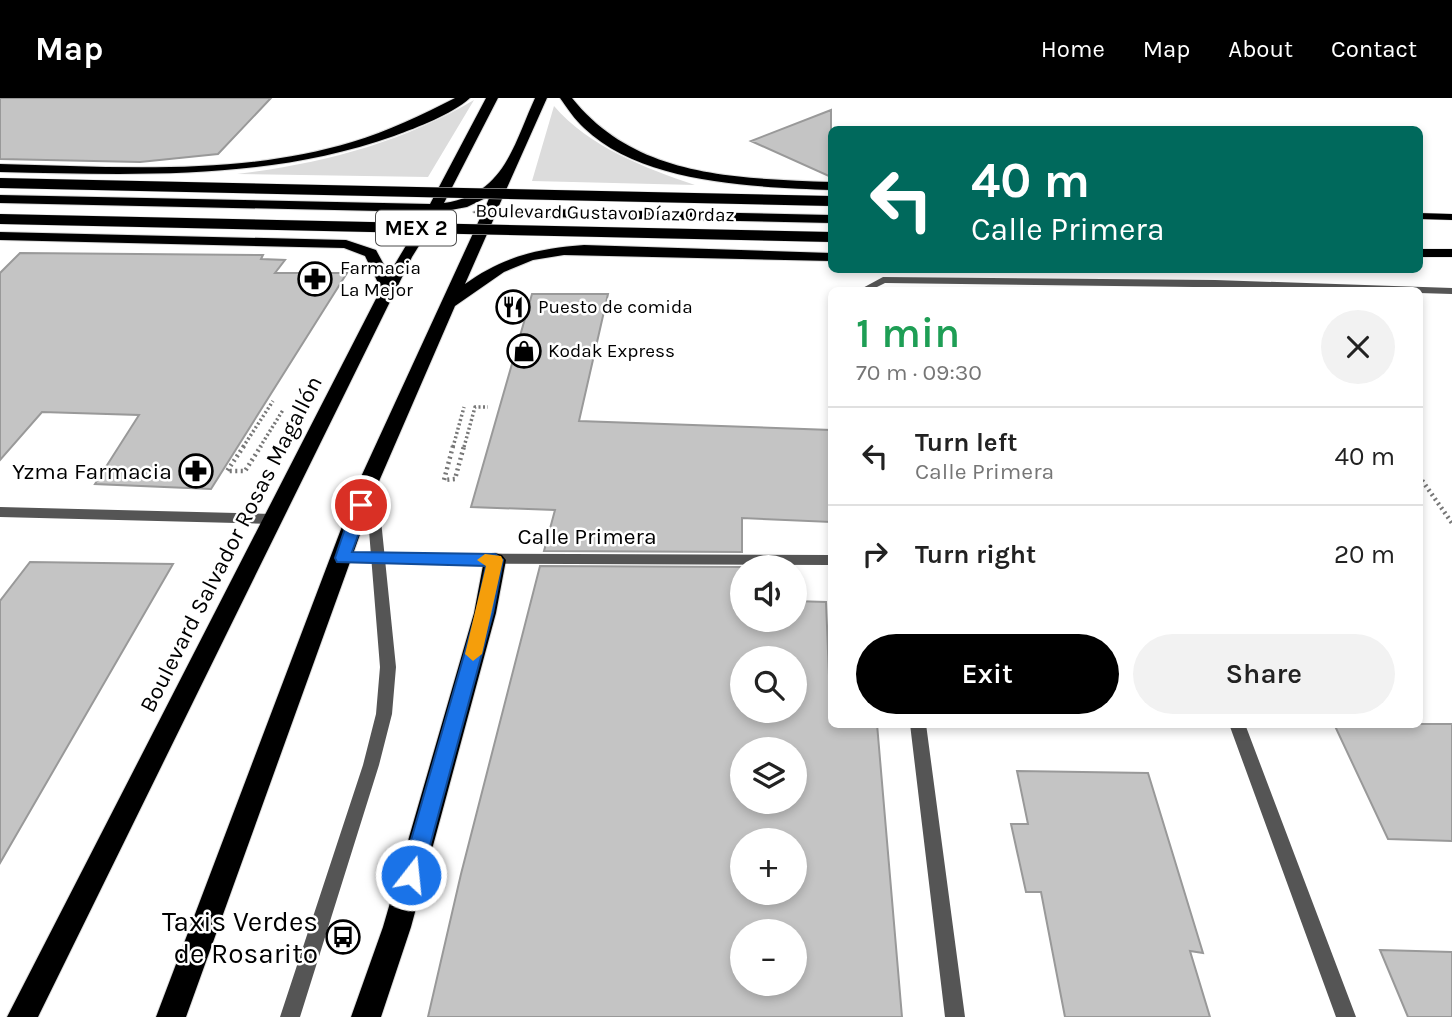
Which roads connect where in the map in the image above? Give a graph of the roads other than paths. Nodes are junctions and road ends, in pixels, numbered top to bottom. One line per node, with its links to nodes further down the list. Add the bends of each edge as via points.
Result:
1 (464, 98): 5 (highway, via 384,138 239,169)
2 (492, 98): 11 (highway, Boulevard Salvador Rosas Magallón)
3 (541, 98): 6 (highway)
4 (566, 98): 8 (highway, via 601,135 649,161 754,183)
5 (0, 168)
6 (508, 173): 11 (highway, via 484,197); 12 (highway)
7 (0, 183): 10 (main road, Boulevard Gustavo Díaz Ordaz / MEX 2, bridge)
8 (828, 186)
9 (0, 199): 11 (highway)
10 (828, 201)
11 (435, 208): 19 (highway, Boulevard Salvador Rosas Magallón)
12 (491, 210): 16 (highway); 19 (highway, via 443,222); 29 (highway)
13 (1423, 216): 14 (main road)
14 (1452, 217)
15 (0, 219): 18 (main road, Boulevard Gustavo Díaz Ordaz / MEX 2, bridge)
16 (828, 219)
17 (0, 236): 26 (highway, via 346,244 371,253)
18 (828, 237)
19 (410, 248): 26 (highway, Boulevard Salvador Rosas Magallón)
20 (1423, 253): 21 (main road)
21 (1452, 253)
22 (828, 257): 29 (highway, via 545,251 497,268)
23 (1072, 286): 24 (street, via 883,280); 25 (street)
24 (870, 287)
25 (1167, 287)
26 (389, 289): 32 (highway, Boulevard Salvador Rosas Magallón)
27 (1423, 290): 28 (street)
28 (1452, 290)
29 (447, 308): 30 (highway)
30 (370, 479): 33 (highway); 34 (street)
31 (0, 512): 32 (street)
32 (272, 519): 39 (highway, Boulevard Salvador Rosas Magallón)
33 (342, 558): 34 (street, Calle Primera); 40 (highway)
34 (380, 558): 35 (street, Calle Primera); 41 (street, via 388,667 384,714)
35 (495, 560): 36 (street, Calle Primera); 42 (highway, via 485,613 397,927)
36 (828, 561)
37 (919, 728): 43 (street)
38 (1238, 728): 44 (street)
39 (22, 1017)
40 (171, 1017)
41 (289, 1017)
42 (366, 1017)
43 (955, 1017)
44 (1346, 1017)

